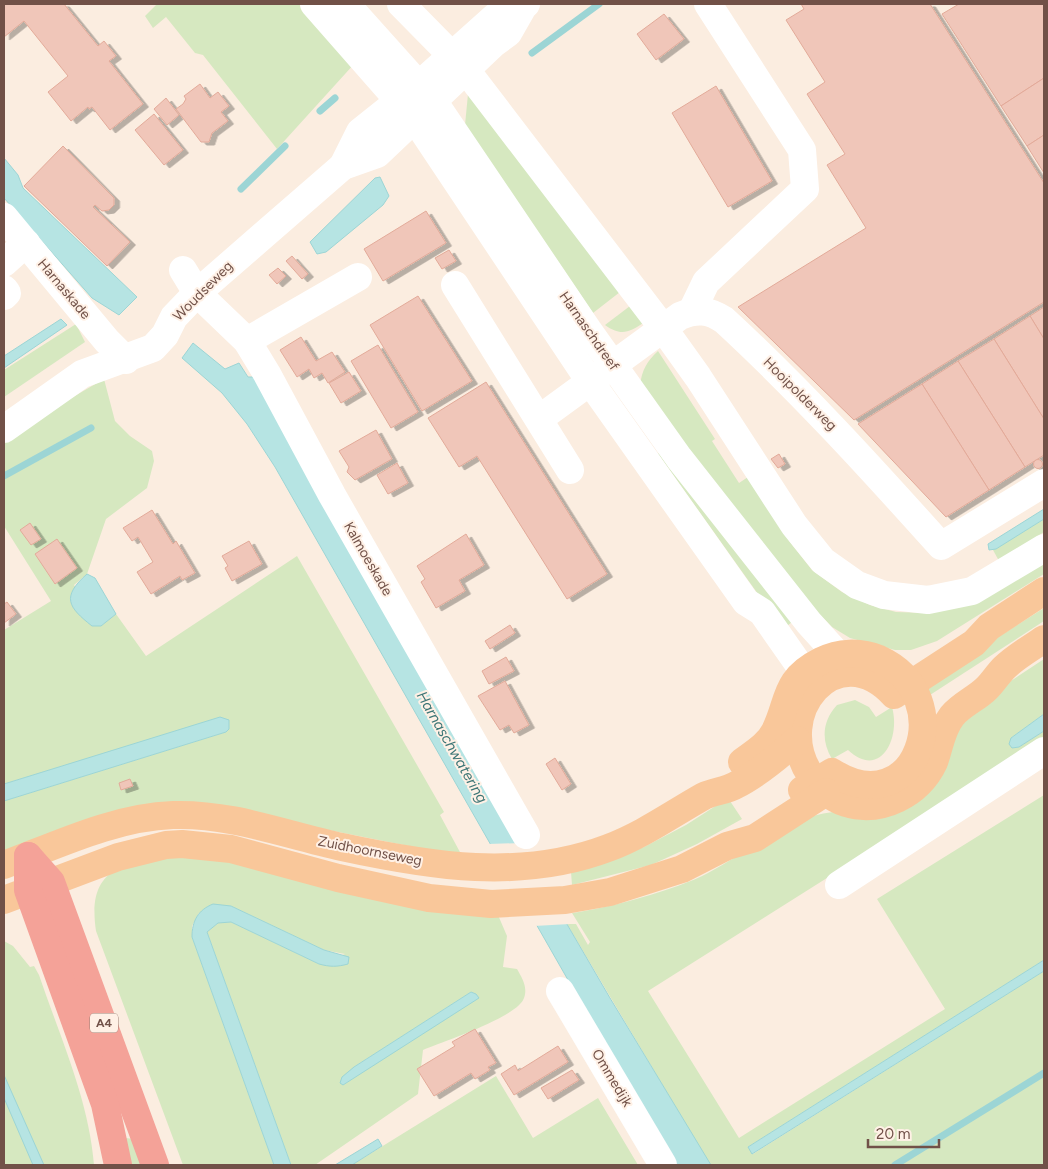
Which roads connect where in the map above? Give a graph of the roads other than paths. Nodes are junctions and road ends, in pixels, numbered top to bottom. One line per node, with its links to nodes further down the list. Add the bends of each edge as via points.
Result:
1 (314, 4): 7 (street, Harnaschdreef)
2 (346, 4): 7 (street, Harnaschdreef, via 385,44)
3 (401, 4): 6 (street)
4 (708, 4): 17 (street, via 802,150 805,189 706,282)
5 (525, 5): 6 (street, Woudseweg, via 508,33)
6 (459, 62): 7 (street, Woudseweg); 18 (street)
7 (417, 102): 15 (street, Woudseweg, via 360,132 343,166); 21 (street, Harnaschdreef); 22 (street, Harnaschdreef)
8 (4, 217): 9 (street, Harnaskade)
9 (26, 243): 10 (street); 20 (street, Harnaskade)
10 (4, 263)
11 (183, 270): 15 (street, Kalmoeskade)
12 (358, 277): 19 (street)
13 (455, 285): 23 (street)
14 (4, 289): 16 (street, via 7,293)
15 (198, 292): 19 (street, Kalmoeskade); 20 (street, Woudseweg, via 174,317 165,335 153,348)
16 (4, 296)
17 (692, 311): 18 (street); 26 (street, Hooipolderweg, via 709,312 724,320 777,369 942,546)
18 (663, 328): 21 (street); 27 (street, via 794,526 823,560 857,585 884,595 928,600 972,591)
19 (247, 342): 38 (street, Kalmoeskade)
20 (126, 360): 24 (street, Woudseweg, via 82,374)
21 (613, 366): 22 (street); 30 (street, Harnaschdreef, via 679,458)
22 (591, 383): 23 (street); 32 (street, Harnaschdreef, via 746,602 762,612)
23 (539, 419): 25 (street)
24 (4, 429)
25 (570, 470)
26 (1044, 482)
27 (1044, 548)
28 (1044, 591): 31 (main road, via 989,627 974,643)
29 (1044, 639): 33 (main road, via 1004,667 978,674)
30 (838, 655): 31 (main road, via 864,654 885,662); 32 (main road, via 822,660)
31 (906, 678): 32 (main road, via 894,695 868,674 855,672); 33 (main road)
32 (803, 682): 34 (main road, via 806,700 799,715); 37 (main road, Zuidhoornseweg, via 768,742 728,771)
33 (934, 719): 36 (main road, via 923,732 920,746 907,770 895,779 882,784 858,785 832,772)
34 (797, 740): 36 (main road, via 802,759); 37 (main road, Zuidhoornseweg, via 772,762 735,786)
35 (1044, 751): 40 (street)
36 (820, 787): 41 (main road, via 755,838 727,846 682,869 643,883 564,900 491,904 429,898 231,849 182,844 118,857)
37 (706, 796): 39 (main road, Zuidhoornseweg, via 629,839 589,854 544,864 470,867 397,859 228,819 192,815 145,817)
38 (526, 835)
39 (16, 860): 41 (highway)
40 (839, 885)
41 (28, 890): 43 (highway, A4, via 105,1104); 44 (highway, A4)
42 (560, 991): 45 (street, Ommedijk)
43 (118, 1165)
44 (155, 1165)
45 (664, 1165)

